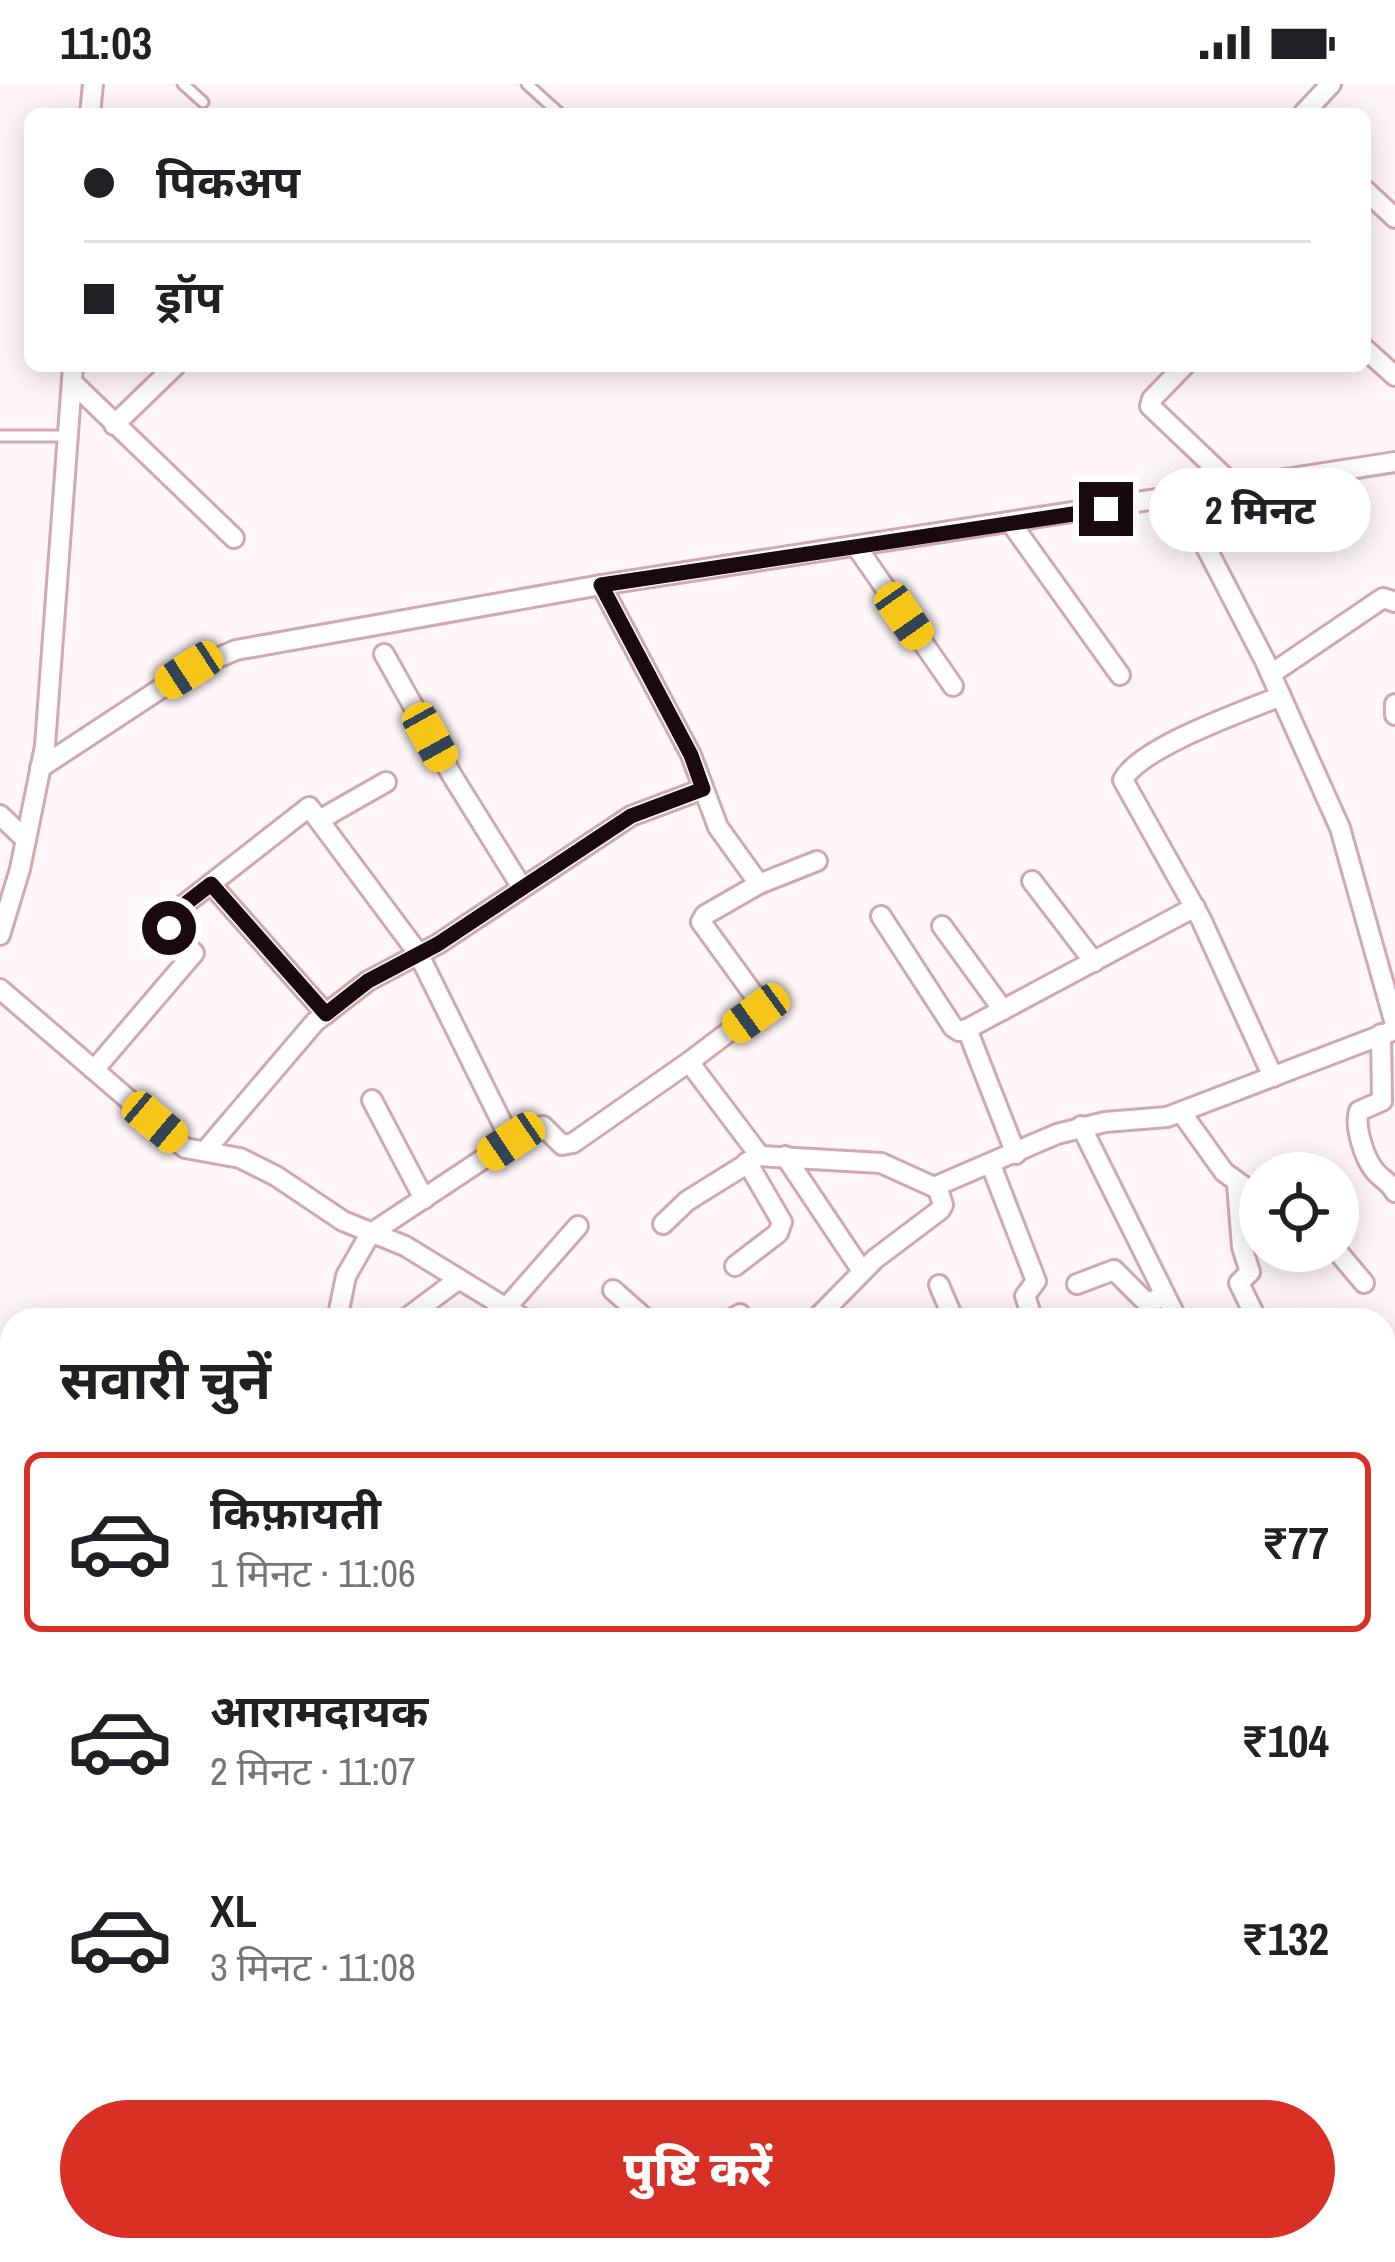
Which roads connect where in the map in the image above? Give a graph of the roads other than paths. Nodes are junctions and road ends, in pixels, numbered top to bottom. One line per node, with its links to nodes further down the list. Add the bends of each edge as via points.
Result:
1 (183, 84): 4 (lane)
2 (527, 84): 5 (lane)
3 (1330, 84): 6 (street)
4 (202, 102)
5 (553, 108)
6 (1308, 108)
7 (1371, 196): 8 (street)
8 (1395, 218)
9 (1371, 354): 13 (street)
10 (170, 372): 14 (street)
11 (1178, 372): 18 (street, via 1150,406)
12 (72, 374): 14 (street); 16 (street)
13 (1395, 376)
14 (114, 425): 21 (street)
15 (0, 436): 16 (lane)
16 (67, 436): 32 (street)
17 (1395, 462): 18 (street)
18 (1236, 488): 19 (street)
19 (1180, 496): 20 (street); 26 (street)
20 (1011, 523): 22 (street); 27 (street)
21 (234, 538)
22 (856, 546): 23 (street); 28 (street)
23 (601, 585): 32 (street, via 236,650 189,670); 34 (street)
24 (1395, 602): 26 (street, via 1383,598)
25 (384, 654): 42 (street)
26 (1271, 674): 29 (street)
27 (1120, 675)
28 (953, 686)
29 (1281, 696): 43 (street, via 1172,742 1124,775); 53 (street, via 1340,828)
30 (1395, 704): 31 (street)
31 (1395, 715)
32 (40, 768): 37 (street)
33 (386, 782): 36 (street)
34 (703, 789): 41 (street, via 718,827); 42 (street, via 631,816)
35 (0, 815): 37 (street)
36 (321, 819): 40 (street, via 305,810); 47 (street)
37 (26, 840): 46 (street)
38 (818, 861): 41 (street)
39 (1031, 881): 48 (street)
40 (211, 884): 51 (street); 55 (street, via 165,922 193,957)
41 (759, 884): 54 (street, via 701,922 759,1009)
42 (521, 886): 47 (street)
43 (1195, 908): 48 (street); 56 (street)
44 (881, 916): 52 (street, via 953,1027)
45 (942, 926): 50 (street)
46 (0, 935)
47 (418, 953): 51 (street); 61 (street)
48 (1094, 962): 50 (street)
49 (0, 989): 55 (street)
50 (1003, 1010): 52 (street)
51 (326, 1014): 62 (street)
52 (967, 1029): 63 (street)
53 (1390, 1029): 56 (street); 58 (street)
54 (688, 1062): 61 (street, via 573,1143 562,1145 537,1125); 65 (street)
55 (94, 1070): 62 (street, via 185,1148)
56 (1273, 1077): 59 (street)
57 (373, 1100): 70 (street)
58 (1389, 1101): 69 (street, via 1359,1111 1356,1123 1372,1168)
59 (1181, 1112): 60 (street); 67 (street)
60 (1082, 1126): 63 (street); 82 (street)
61 (511, 1141): 70 (street)
62 (205, 1151): 73 (street, via 276,1176)
63 (1016, 1154): 66 (street)
64 (785, 1156): 65 (street); 68 (street, via 881,1163); 75 (street)
65 (754, 1159): 71 (street); 74 (street, via 782,1222)
66 (991, 1165): 68 (street); 89 (street, via 1036,1281 1025,1296)
67 (1237, 1184): 91 (street, via 1250,1272 1238,1283)
68 (937, 1186): 75 (street, via 942,1208)
69 (1395, 1192)
70 (424, 1198): 73 (street)
71 (662, 1224)
72 (578, 1226): 85 (street)
73 (370, 1234): 77 (street); 83 (street, via 346,1276)
74 (736, 1266)
75 (862, 1270): 87 (street)
76 (1355, 1272): 78 (street)
77 (459, 1279): 84 (street); 85 (street)
78 (1364, 1283)
79 (938, 1285): 88 (street)
80 (1077, 1285): 82 (street, via 1114,1270 1148,1304)
81 (613, 1290): 86 (street)
82 (1165, 1296): 90 (street)
83 (339, 1308)
84 (420, 1308)
85 (506, 1308)
86 (633, 1308)
87 (826, 1308)
88 (949, 1308)
89 (1029, 1308)
90 (1171, 1308)
91 (1251, 1308)

